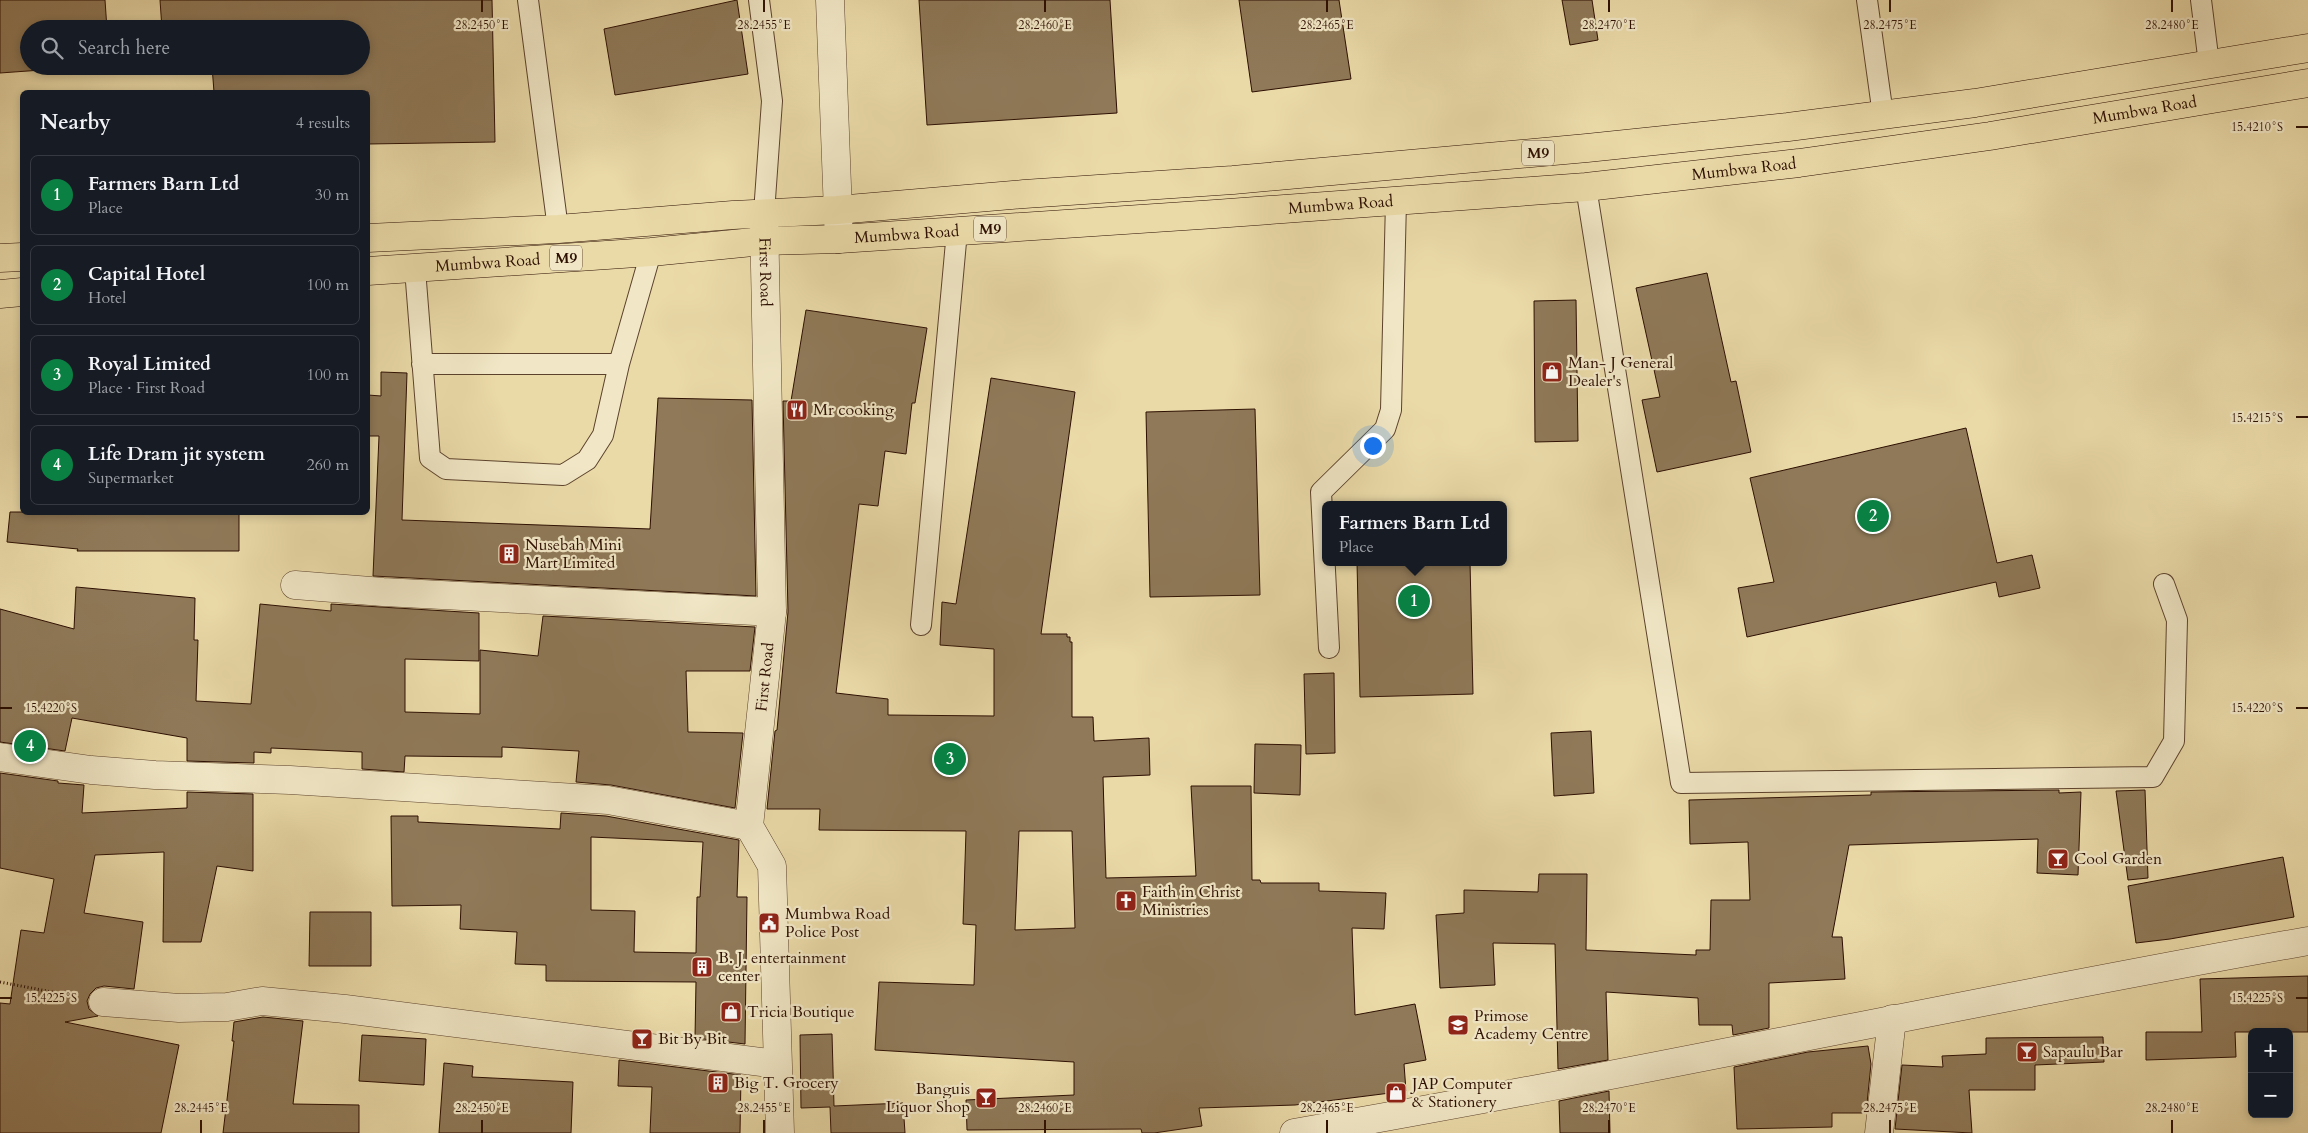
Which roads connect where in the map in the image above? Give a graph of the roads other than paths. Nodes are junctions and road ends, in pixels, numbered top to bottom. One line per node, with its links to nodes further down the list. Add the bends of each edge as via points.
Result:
1 (528, 0): 14 (lane)
2 (759, 0): 13 (lane, via 772,101)
3 (830, 0): 12 (street)
4 (1867, 0): 9 (lane)
5 (2201, 0): 7 (lane)
6 (2308, 48): 7 (main road, Mumbwa Road / M9)
7 (2209, 64): 9 (main road, Mumbwa Road / M9)
8 (2308, 83): 10 (main road, Mumbwa Road / M9, via 1980,138 1799,164)
9 (1883, 115): 12 (main road, Mumbwa Road / M9, via 1506,156)
10 (1586, 187): 11 (main road, Mumbwa Road / M9); 30 (lane, via 1681,783 2153,777 2174,741 2177,620)
11 (1396, 201): 15 (main road, Mumbwa Road / M9); 28 (lane, via 1391,410 1385,429 1321,492)
12 (837, 210): 13 (main road, Mumbwa Road / M9); 17 (street)
13 (764, 213): 14 (main road, Mumbwa Road / M9); 18 (street, First Road)
14 (558, 229): 16 (main road, Mumbwa Road / M9)
15 (958, 231): 17 (main road, Mumbwa Road / M9); 33 (lane)
16 (370, 238)
17 (839, 239): 18 (main road, Mumbwa Road / M9)
18 (764, 241): 19 (main road, Mumbwa Road / M9); 32 (street, First Road)
19 (650, 252): 22 (main road, Mumbwa Road / M9); 27 (lane)
20 (20, 256): 21 (main road)
21 (0, 258)
22 (415, 269): 23 (main road, Mumbwa Road / M9); 26 (lane)
23 (370, 271)
24 (20, 292): 25 (main road)
25 (0, 294)
26 (422, 364): 27 (lane); 27 (lane, via 430,458 446,470 563,475 588,460 603,435)
27 (619, 364)
28 (1322, 512)
29 (1325, 566): 34 (lane)
30 (2164, 584)
31 (295, 585): 32 (street)
32 (772, 612): 36 (street, First Road)
33 (921, 624)
34 (1329, 648)
35 (0, 757): 36 (street, via 155,776 290,780 608,800)
36 (748, 826): 40 (street, via 772,866)
37 (2308, 941): 39 (street)
38 (103, 1002): 40 (street, via 179,1008 262,1001)
39 (1892, 1019): 42 (street); 43 (street)
40 (777, 1064): 41 (street)
41 (780, 1133)
42 (1294, 1133)
43 (1880, 1133)

